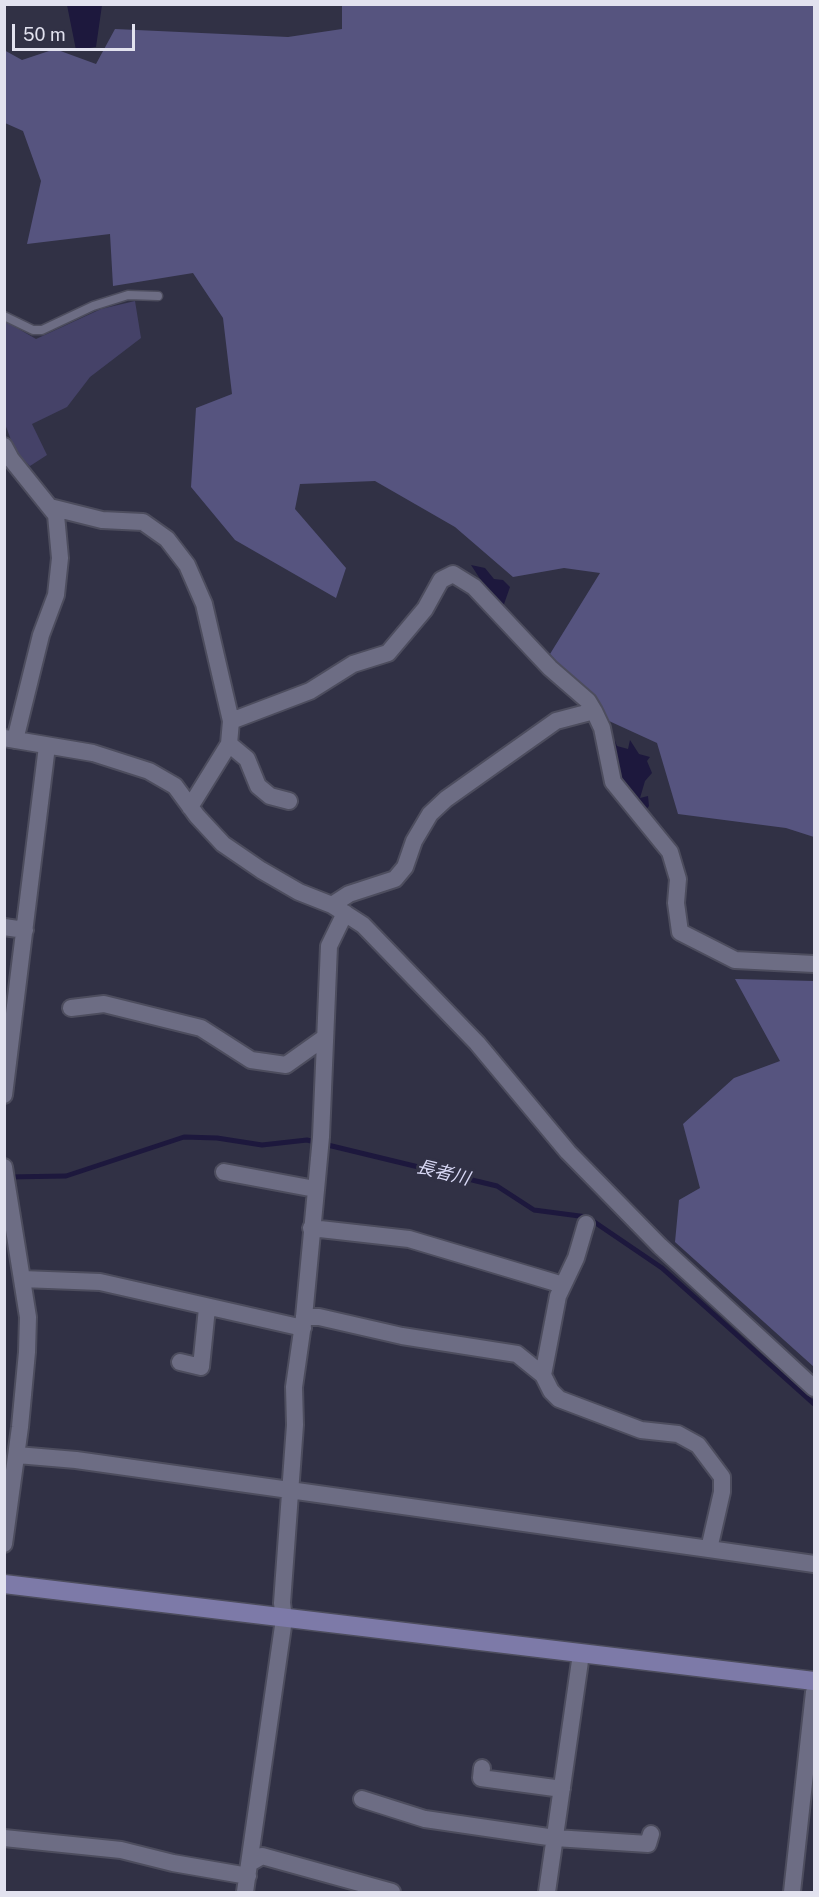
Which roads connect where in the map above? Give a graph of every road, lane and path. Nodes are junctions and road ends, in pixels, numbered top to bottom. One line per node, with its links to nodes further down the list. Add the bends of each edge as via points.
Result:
1 (158, 296): 2 (lane, via 128,295 93,306 42,330 33,330)
2 (4, 316)
3 (4, 446): 4 (street)
4 (50, 507): 6 (street, via 102,520 142,522 167,539 187,565 204,604); 7 (street, via 56,515 60,558 56,595 40,635)
5 (594, 711): 6 (street, via 588,700 550,668 474,587 453,574 441,580 425,609 388,653 353,664 310,691); 12 (street, via 556,721 446,800 430,813 405,867 394,879 349,894); 15 (street, via 602,728 613,782 670,852 678,879 676,903 681,932 735,960)
6 (231, 722): 8 (street)
7 (10, 739): 9 (street)
8 (229, 744): 10 (street, via 247,759 258,786 270,796); 11 (street)
9 (47, 746): 11 (street, via 93,753 149,771 175,786); 14 (street)
10 (289, 801)
11 (190, 807): 12 (street, via 223,844 299,892)
12 (338, 909): 17 (street, via 329,946); 30 (street, via 363,924 428,989 568,1152 660,1246)
13 (4, 927): 14 (street)
14 (25, 930): 18 (street)
15 (814, 964)
16 (71, 1008): 17 (street, via 104,1004 201,1028 251,1060 286,1065)
17 (324, 1038): 21 (street)
18 (4, 1095)
19 (224, 1172): 21 (street)
20 (6, 1174): 24 (street)
21 (315, 1190): 23 (street)
22 (586, 1224): 25 (street)
23 (312, 1228): 25 (street, via 409,1239); 27 (street)
24 (22, 1279): 26 (street, via 100,1282); 31 (street, via 28,1317 27,1352)
25 (563, 1285): 29 (street)
26 (207, 1308): 27 (street); 28 (street, via 201,1367)
27 (303, 1323): 29 (street, via 319,1317 402,1336 517,1354); 33 (street, via 294,1387)
28 (180, 1362)
29 (543, 1374): 35 (street, via 559,1399 641,1430 678,1434 698,1444 722,1477)
30 (814, 1388)
31 (12, 1424): 32 (street)
32 (17, 1455): 33 (street); 34 (street)
33 (291, 1489): 35 (street); 38 (street)
34 (4, 1544)
35 (709, 1549): 36 (street)
36 (814, 1564)
37 (4, 1584): 38 (street)
38 (284, 1619): 39 (street); 48 (street)
39 (581, 1654): 40 (street); 43 (street)
40 (814, 1681)
41 (814, 1692): 52 (street)
42 (483, 1768): 43 (street, via 481,1778)
43 (562, 1789): 47 (street)
44 (362, 1800): 47 (street, via 425,1819)
45 (651, 1834): 47 (street, via 648,1844)
46 (4, 1838): 48 (street, via 121,1850 173,1863)
47 (555, 1838): 51 (street)
48 (249, 1869): 49 (street); 50 (street, via 262,1856)
49 (245, 1893)
50 (392, 1893)
51 (547, 1893)
52 (792, 1893)

